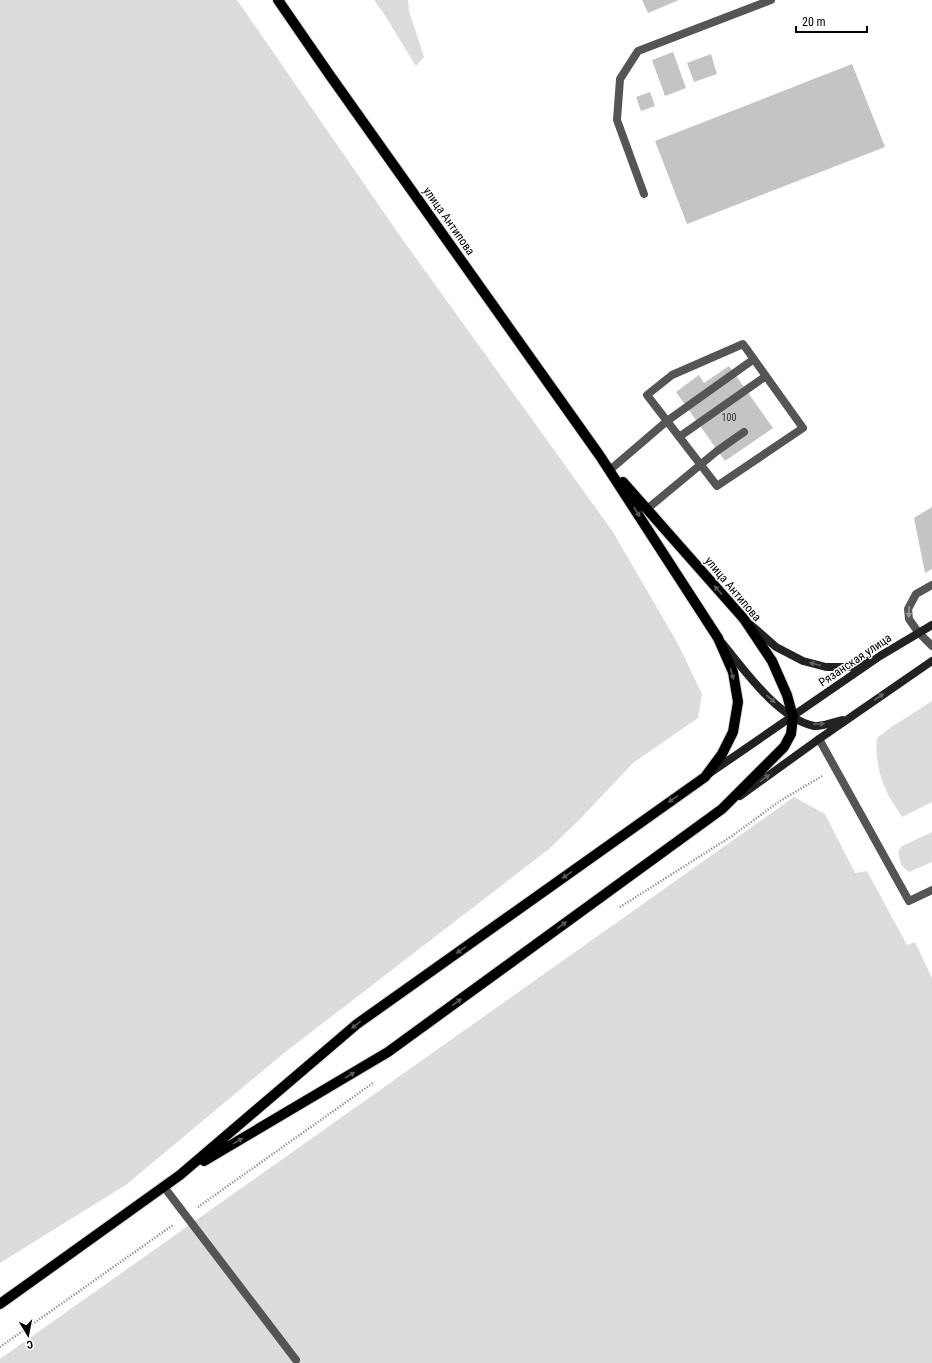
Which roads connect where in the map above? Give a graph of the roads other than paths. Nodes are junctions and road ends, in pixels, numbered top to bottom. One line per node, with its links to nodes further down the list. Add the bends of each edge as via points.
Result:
1 (278, 0): 9 (main road, улица Антипова)
2 (771, 0): 3 (lane, via 638,51 620,79 617,120)
3 (644, 194)
4 (754, 359): 5 (lane); 6 (lane); 6 (lane, via 743,344 672,375 647,396)
5 (766, 376): 8 (lane); 10 (lane, via 803,428 717,486)
6 (667, 421): 8 (lane); 11 (lane)
7 (744, 432): 10 (lane)
8 (679, 437): 10 (lane)
9 (600, 456): 11 (main road, улица Антипова); 17 (main road, улица Антипова, one-way to 17)
10 (700, 465): 12 (lane)
11 (611, 469): 12 (main road, улица Антипова)
12 (647, 509): 14 (main road, улица Антипова, one-way to 12)
13 (932, 585): 16 (lane, one-way to 16, via 916,594 908,609 909,620)
14 (744, 619): 19 (main road, one-way to 14, via 852,667 826,667 803,661 776,647); 21 (main road, улица Антипова, via 772,661 787,695)
15 (932, 624): 16 (main road, Рязанская улица)
16 (918, 632): 18 (lane); 19 (main road, Рязанская улица)
17 (718, 638): 21 (main road, one-way to 21, via 765,694); 24 (main road, улица Антипова, one-way to 24, via 733,672 738,702 733,732 722,754)
18 (932, 646)
19 (880, 656): 21 (main road, Рязанская улица)
20 (932, 661): 22 (main road, one-way to 20)
21 (792, 717): 22 (main road, one-way to 22, via 816,726); 24 (main road, Рязанская улица); 25 (main road, улица Антипова, via 790,734 784,747)
22 (846, 719): 23 (main road)
23 (819, 739): 25 (main road, one-way to 23); 26 (lane, via 909,901)
24 (705, 777): 27 (main road, улица Антипова, one-way to 27, via 357,1024)
25 (722, 809): 27 (main road, улица Антипова, one-way to 25, via 388,1052)
26 (932, 890)
27 (180, 1175): 28 (main road)
28 (164, 1187): 29 (main road); 30 (lane)
29 (0, 1304)
30 (296, 1360)

